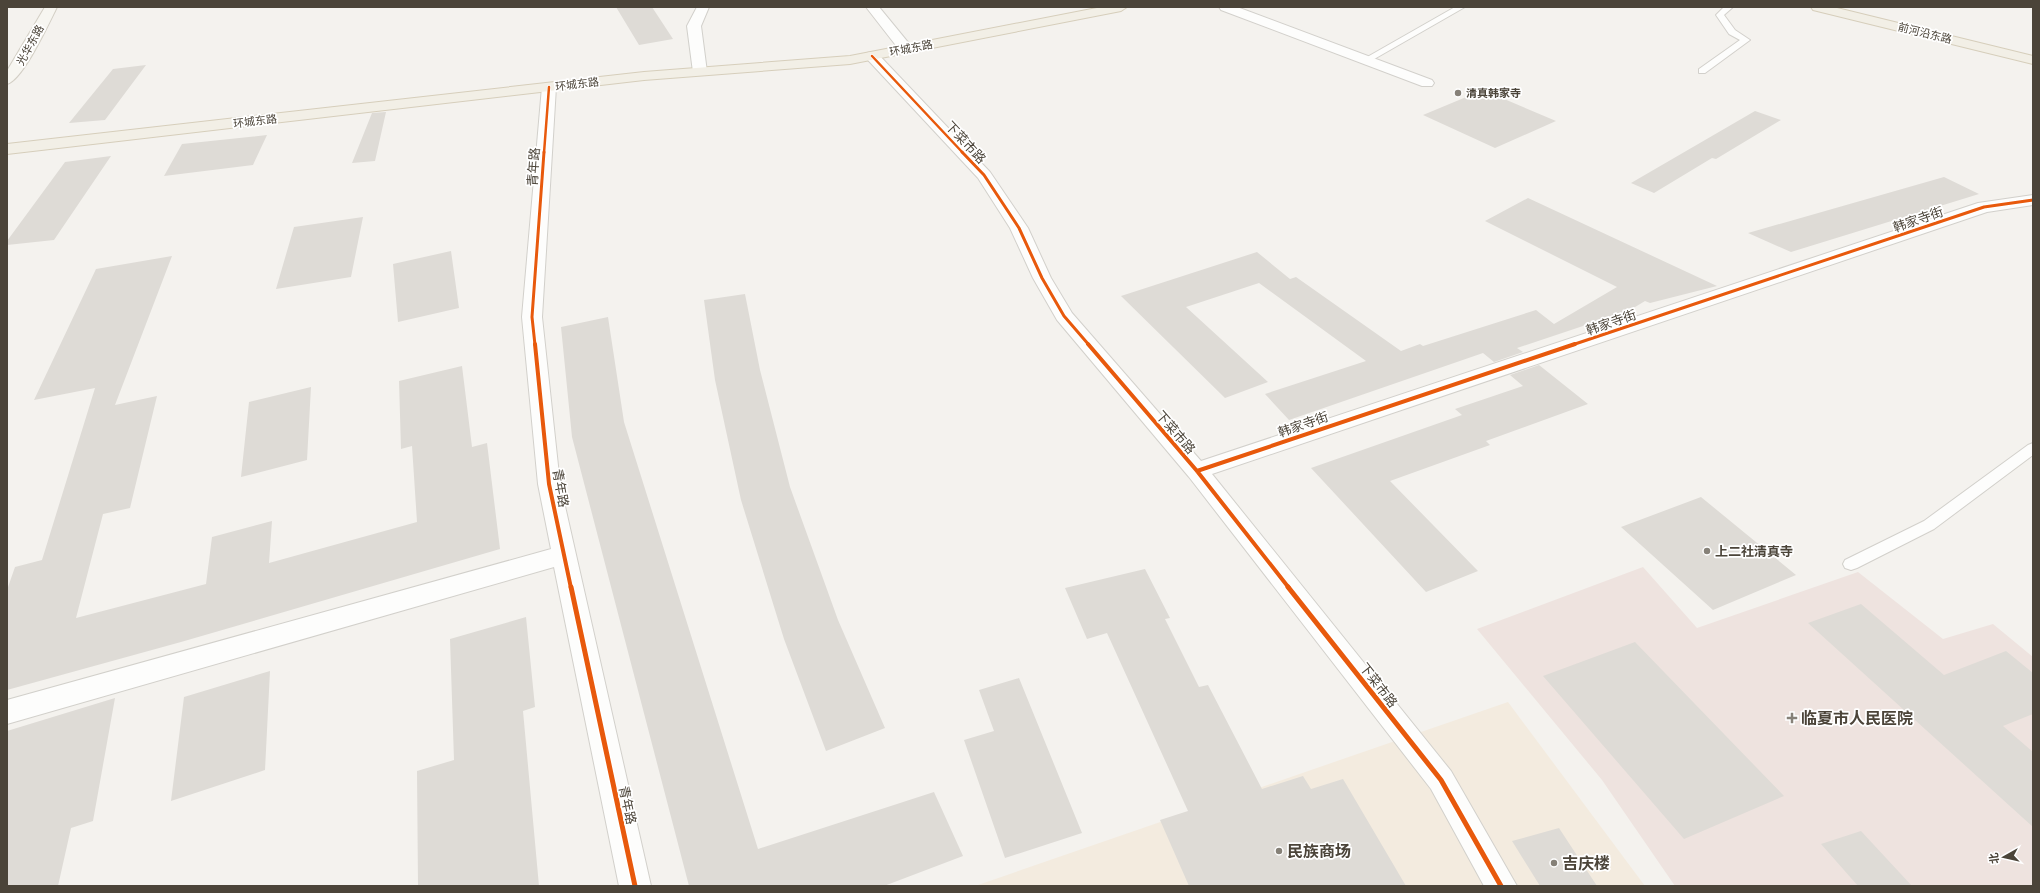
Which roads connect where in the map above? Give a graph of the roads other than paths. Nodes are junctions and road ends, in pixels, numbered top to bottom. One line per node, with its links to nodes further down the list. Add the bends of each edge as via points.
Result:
1 (51, 7): 15 (main road, 光华东路, via 18,67)
2 (704, 7): 14 (street, via 694,26)
3 (872, 7): 9 (street)
4 (1121, 7): 9 (main road, 环城东路)
5 (1225, 7): 11 (street)
6 (1461, 7): 11 (lane)
7 (1729, 7): 13 (lane, via 1720,15 1732,32 1746,40)
8 (1817, 7): 12 (main road, 前河沿东路)
9 (906, 49): 10 (main road, 环城东路)
10 (872, 56): 14 (main road, 环城东路); 21 (street, 下菜市路, via 984,176 1019,228 1042,278 1064,316)
11 (1366, 60): 16 (street)
12 (2033, 60)
13 (1702, 71)
14 (700, 72): 17 (main road, 环城东路)
15 (7, 80)
16 (1427, 83)
17 (549, 87): 18 (main road, 环城东路); 22 (street, 青年路, via 532,317 549,484)
18 (7, 149)
19 (2033, 200): 21 (street, 韩家寺街, via 1984,207)
20 (2033, 448): 23 (lane, via 1929,525)
21 (1197, 471): 26 (street, 下菜市路, via 1441,780)
22 (564, 555): 24 (street); 25 (street, 青年路)
23 (1851, 564)
24 (7, 712)
25 (635, 886)
26 (1501, 886)

